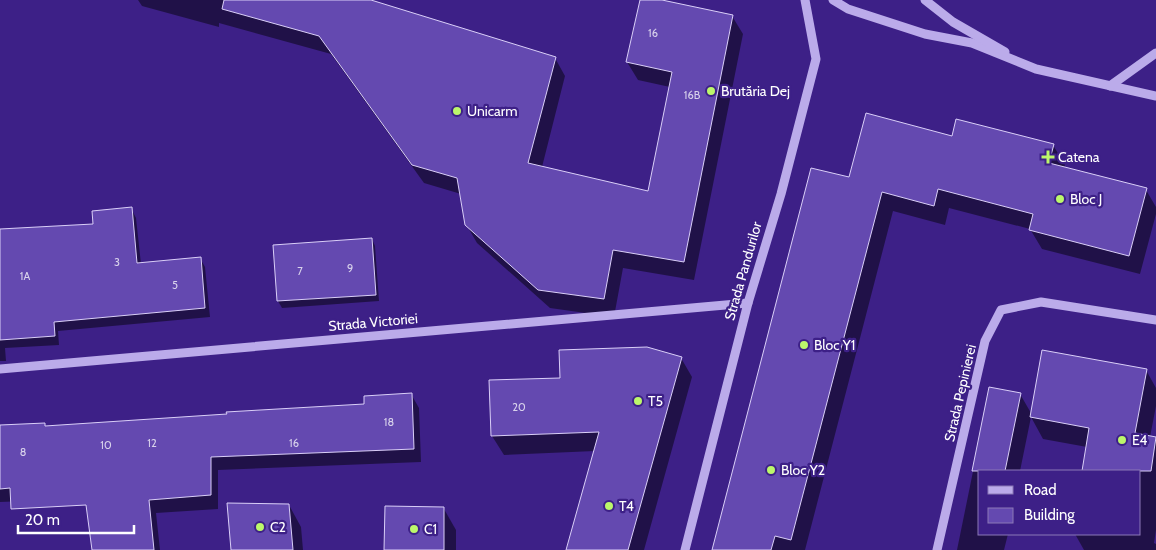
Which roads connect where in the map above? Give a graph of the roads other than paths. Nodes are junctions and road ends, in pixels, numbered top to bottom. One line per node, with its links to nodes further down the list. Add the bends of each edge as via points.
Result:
1 (805, 0): 8 (street, Strada Pandurilor, via 816,59 781,194)
2 (833, 0): 5 (street, via 848,9 925,34 972,43)
3 (925, 0): 5 (street, via 953,22)
4 (1156, 53): 6 (street)
5 (1036, 69): 6 (street)
6 (1110, 86): 7 (street)
7 (1156, 96)
8 (748, 303): 10 (street, Strada Victoriei); 11 (street, Strada Pandurilor)
9 (1156, 320): 12 (street, Strada Pepinierei, via 1041,302 1001,310 986,341)
10 (0, 369)
11 (685, 550)
12 (937, 550)

